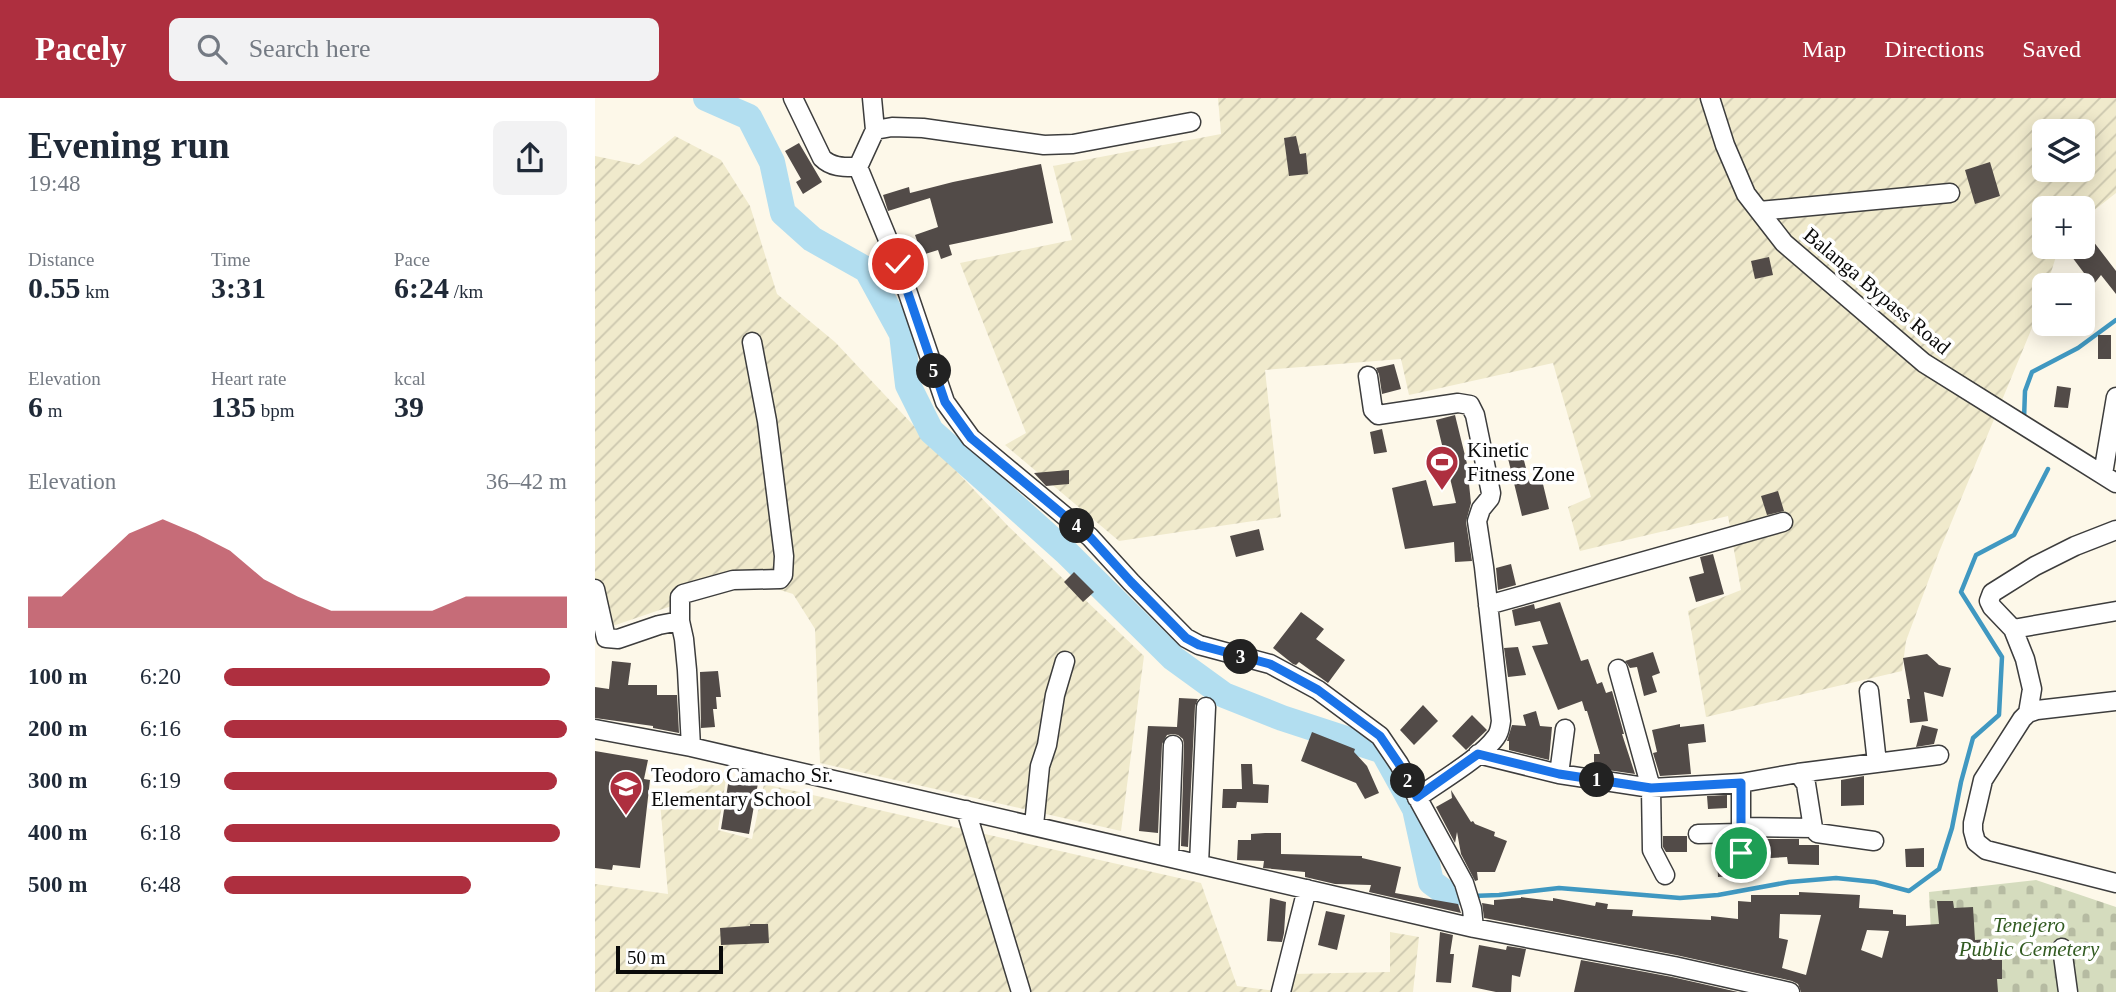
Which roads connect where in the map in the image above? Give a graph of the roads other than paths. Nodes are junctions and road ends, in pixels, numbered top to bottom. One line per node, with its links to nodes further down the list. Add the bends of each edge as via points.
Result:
1 (793, 98): 6 (street, via 822,158 837,166)
2 (872, 98): 5 (street)
3 (1710, 98): 8 (street, Balanga Bypass Road, via 1724,145 1746,194)
4 (1192, 122): 5 (street, via 1044,145 923,128)
5 (875, 130): 6 (street)
6 (858, 167): 37 (street, via 898,264 945,402 971,438 1090,537 1186,638 1270,664 1318,690 1380,736)
7 (1950, 193): 8 (street)
8 (1759, 211): 12 (street, Balanga Bypass Road, via 1784,243 1924,363)
9 (753, 342): 18 (street, via 767,421 783,575 780,579 733,580 684,594 680,597)
10 (1368, 376): 16 (street, via 1378,415 1470,405 1491,493 1477,521)
11 (2116, 397): 12 (street)
12 (2110, 478)
13 (1783, 522): 16 (street)
14 (2116, 530): 19 (street, via 2035,566 1992,593 1992,607)
15 (595, 589): 18 (street, via 606,638 611,640)
16 (1488, 605): 30 (street, via 1501,721 1496,738)
17 (2116, 611): 19 (street)
18 (680, 621): 29 (street)
19 (2013, 629): 25 (street, via 2031,677)
20 (1065, 662): 39 (street, via 1040,766)
21 (1618, 669): 36 (street)
22 (1869, 691): 32 (street)
23 (2116, 701): 25 (street)
24 (1206, 707): 46 (street)
25 (2028, 713): 48 (street, via 1983,780 1972,822 1976,842 1986,850)
26 (595, 729): 29 (street)
27 (1565, 729): 34 (street)
28 (1173, 745): 45 (street)
29 (691, 747): 38 (street)
30 (1478, 754): 34 (street); 37 (street)
31 (1939, 755): 32 (street)
32 (1877, 763): 33 (street)
33 (1798, 773): 35 (street); 40 (street, via 1807,783)
34 (1559, 774): 36 (street)
35 (1741, 783): 36 (street); 41 (street)
36 (1651, 788): 47 (street, via 1652,850)
37 (1417, 797): 50 (street, via 1464,883)
38 (966, 810): 39 (street); 52 (street)
39 (1034, 825): 45 (street)
40 (1814, 828): 41 (street); 43 (street, via 1817,833)
41 (1741, 830): 42 (street); 44 (street)
42 (1698, 834)
43 (1874, 841)
44 (1741, 853)
45 (1169, 856): 46 (street)
46 (1199, 864): 49 (street)
47 (1665, 875)
48 (2116, 883)
49 (1307, 889): 50 (street); 53 (street)
50 (1474, 928): 54 (street)
51 (2062, 948): 55 (street)
52 (1021, 992)
53 (1281, 992)
54 (1790, 992)
55 (2068, 992)

